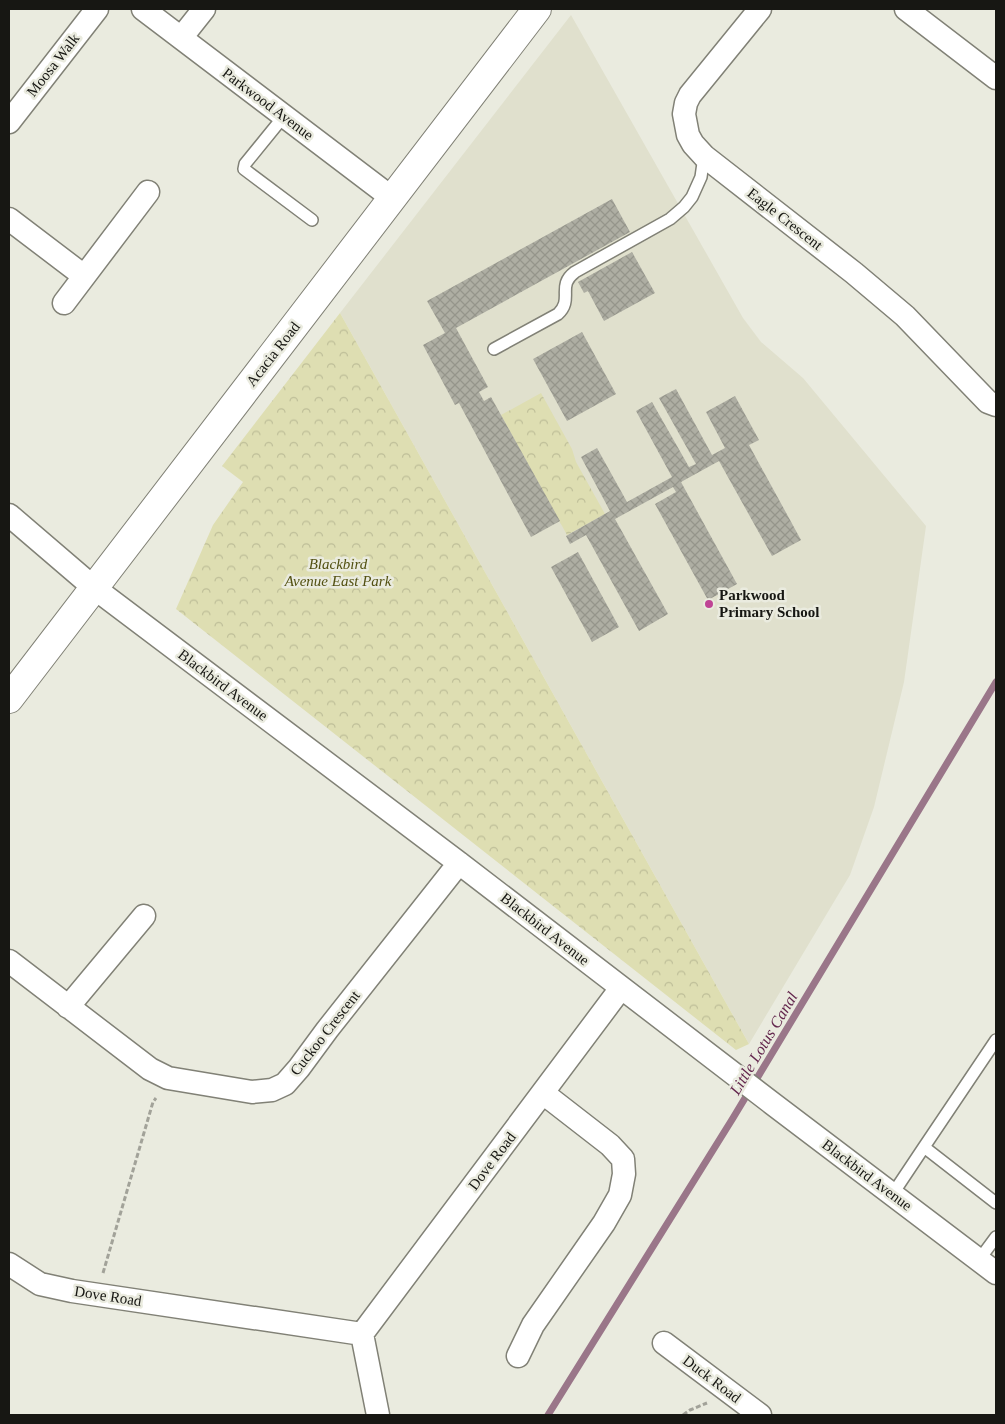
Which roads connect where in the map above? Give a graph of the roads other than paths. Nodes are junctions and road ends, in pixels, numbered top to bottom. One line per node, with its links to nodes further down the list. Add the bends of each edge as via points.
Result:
1 (98, 9): 10 (street, Moosa Walk)
2 (143, 9): 7 (street, Parkwood Avenue)
3 (204, 9): 7 (street)
4 (537, 9): 13 (street, Acacia Road)
5 (760, 9): 11 (street, Eagle Crescent, via 686,103 684,114 688,134)
6 (906, 9): 8 (street)
7 (181, 38): 9 (street, Parkwood Avenue)
8 (996, 78)
9 (284, 116): 13 (street, Parkwood Avenue); 15 (lane, via 244,169)
10 (9, 122)
11 (704, 156): 18 (lane, via 701,177 684,207 670,219 575,272 566,282 566,298 558,314); 19 (street, Eagle Crescent, via 905,316 988,402)
12 (148, 192): 16 (street)
13 (392, 198): 21 (street, Acacia Road)
14 (9, 219): 16 (street)
15 (312, 220)
16 (84, 276): 17 (street)
17 (64, 303)
18 (494, 349)
19 (996, 405)
20 (9, 515): 21 (street, Blackbird Avenue)
21 (93, 587): 22 (street, Acacia Road); 23 (street, Blackbird Avenue)
22 (9, 699)
23 (459, 863): 26 (street, Blackbird Avenue); 27 (street, Cuckoo Crescent, via 299,1068 285,1084 272,1090 252,1092 168,1078 150,1069)
24 (144, 916): 27 (street)
25 (9, 961): 27 (street, Cuckoo Crescent)
26 (622, 988): 29 (street, Dove Road); 31 (street, Blackbird Avenue)
27 (68, 1007)
28 (996, 1040): 30 (lane)
29 (543, 1093): 37 (street, Dove Road); 39 (street, via 610,1145 623,1159 624,1174 620,1195 604,1223 533,1325)
30 (924, 1147): 31 (lane); 32 (lane)
31 (892, 1194): 34 (street, Blackbird Avenue)
32 (996, 1203)
33 (996, 1237): 34 (lane)
34 (979, 1260): 36 (street, Blackbird Avenue)
35 (9, 1264): 37 (street, Dove Road, via 40,1284 72,1291)
36 (996, 1273)
37 (362, 1334): 40 (street)
38 (664, 1343): 41 (street, Duck Road)
39 (518, 1356)
40 (378, 1415)
41 (760, 1415)

